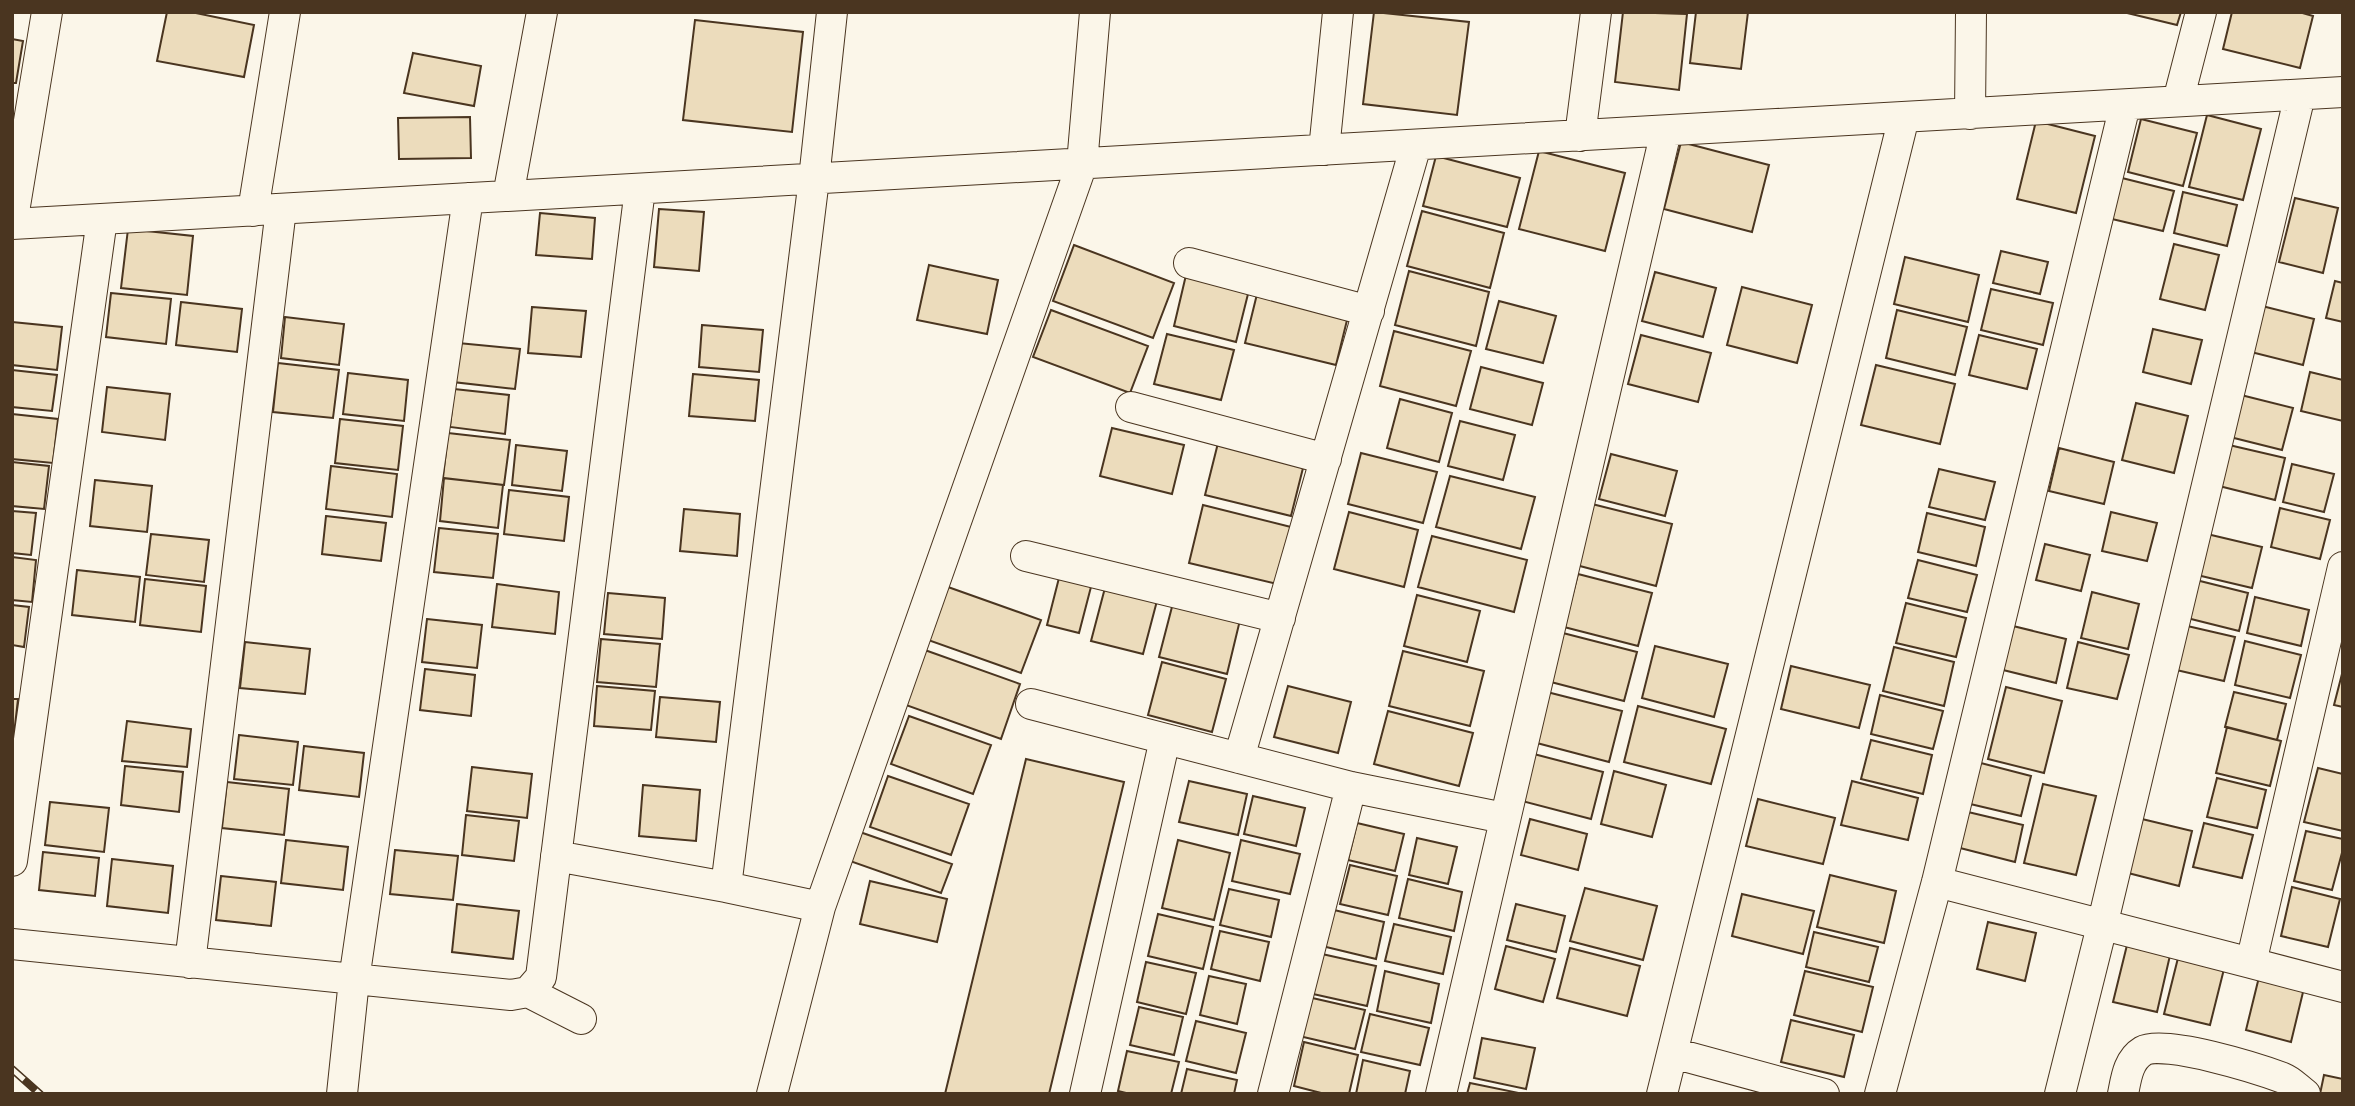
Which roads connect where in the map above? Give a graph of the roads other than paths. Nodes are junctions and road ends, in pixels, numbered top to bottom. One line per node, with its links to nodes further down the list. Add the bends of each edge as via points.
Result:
1 (47, 12): 26 (street, via 12,224)
2 (285, 12): 25 (street)
3 (542, 12): 23 (street)
4 (832, 12): 21 (street)
5 (1096, 12): 20 (street)
6 (1338, 12): 19 (street)
7 (1596, 12): 17 (street)
8 (1971, 12): 14 (street)
9 (2201, 12): 12 (street)
10 (2343, 92): 11 (street)
11 (2300, 95): 12 (street); 44 (street)
12 (2178, 102): 13 (street)
13 (2125, 105): 14 (street); 41 (street)
14 (1969, 114): 15 (street)
15 (1904, 117): 16 (street); 52 (street)
16 (1666, 131): 17 (street); 38 (street)
17 (1580, 136): 18 (street)
18 (1416, 145): 19 (street); 28 (street)
19 (1324, 150): 20 (street)
20 (1082, 164): 21 (street); 43 (street)
21 (814, 179): 22 (street); 42 (street)
22 (640, 189): 23 (street); 39 (street)
23 (508, 196): 24 (street)
24 (468, 198): 25 (street); 48 (street)
25 (267, 210): 26 (street); 47 (street)
26 (102, 219): 40 (street)
27 (1189, 263): 28 (street)
28 (1369, 311): 30 (street)
29 (1131, 407): 30 (street)
30 (1326, 459): 33 (street)
31 (1026, 556): 33 (street)
32 (2343, 567): 46 (street)
33 (1280, 618): 36 (street)
34 (1031, 705): 35 (street)
35 (1165, 739): 36 (street); 55 (street)
36 (1239, 758): 37 (street)
37 (1351, 788): 38 (street); 56 (street)
38 (1504, 818): 57 (street)
39 (556, 856): 42 (street); 50 (street, via 541,976)
40 (12, 861)
41 (1937, 882): 44 (street); 60 (street)
42 (726, 887): 43 (street)
43 (820, 907): 54 (street)
44 (2102, 926): 46 (street); 61 (street)
45 (12, 944): 47 (street)
46 (2250, 962): 49 (street)
47 (190, 963): 48 (street)
48 (354, 981): 50 (street, via 511,995); 53 (street)
49 (2343, 987)
50 (528, 992): 51 (street)
51 (582, 1019)
52 (1672, 1053): 58 (street); 59 (street)
53 (342, 1094)
54 (772, 1094)
55 (1085, 1094)
56 (1273, 1094)
57 (1441, 1094)
58 (1662, 1094)
59 (1824, 1094)
60 (1880, 1094)
61 (2060, 1094)
62 (2123, 1094): 63 (street, via 2130,1065 2143,1051 2159,1047 2206,1055 2286,1079)
63 (2305, 1094)

